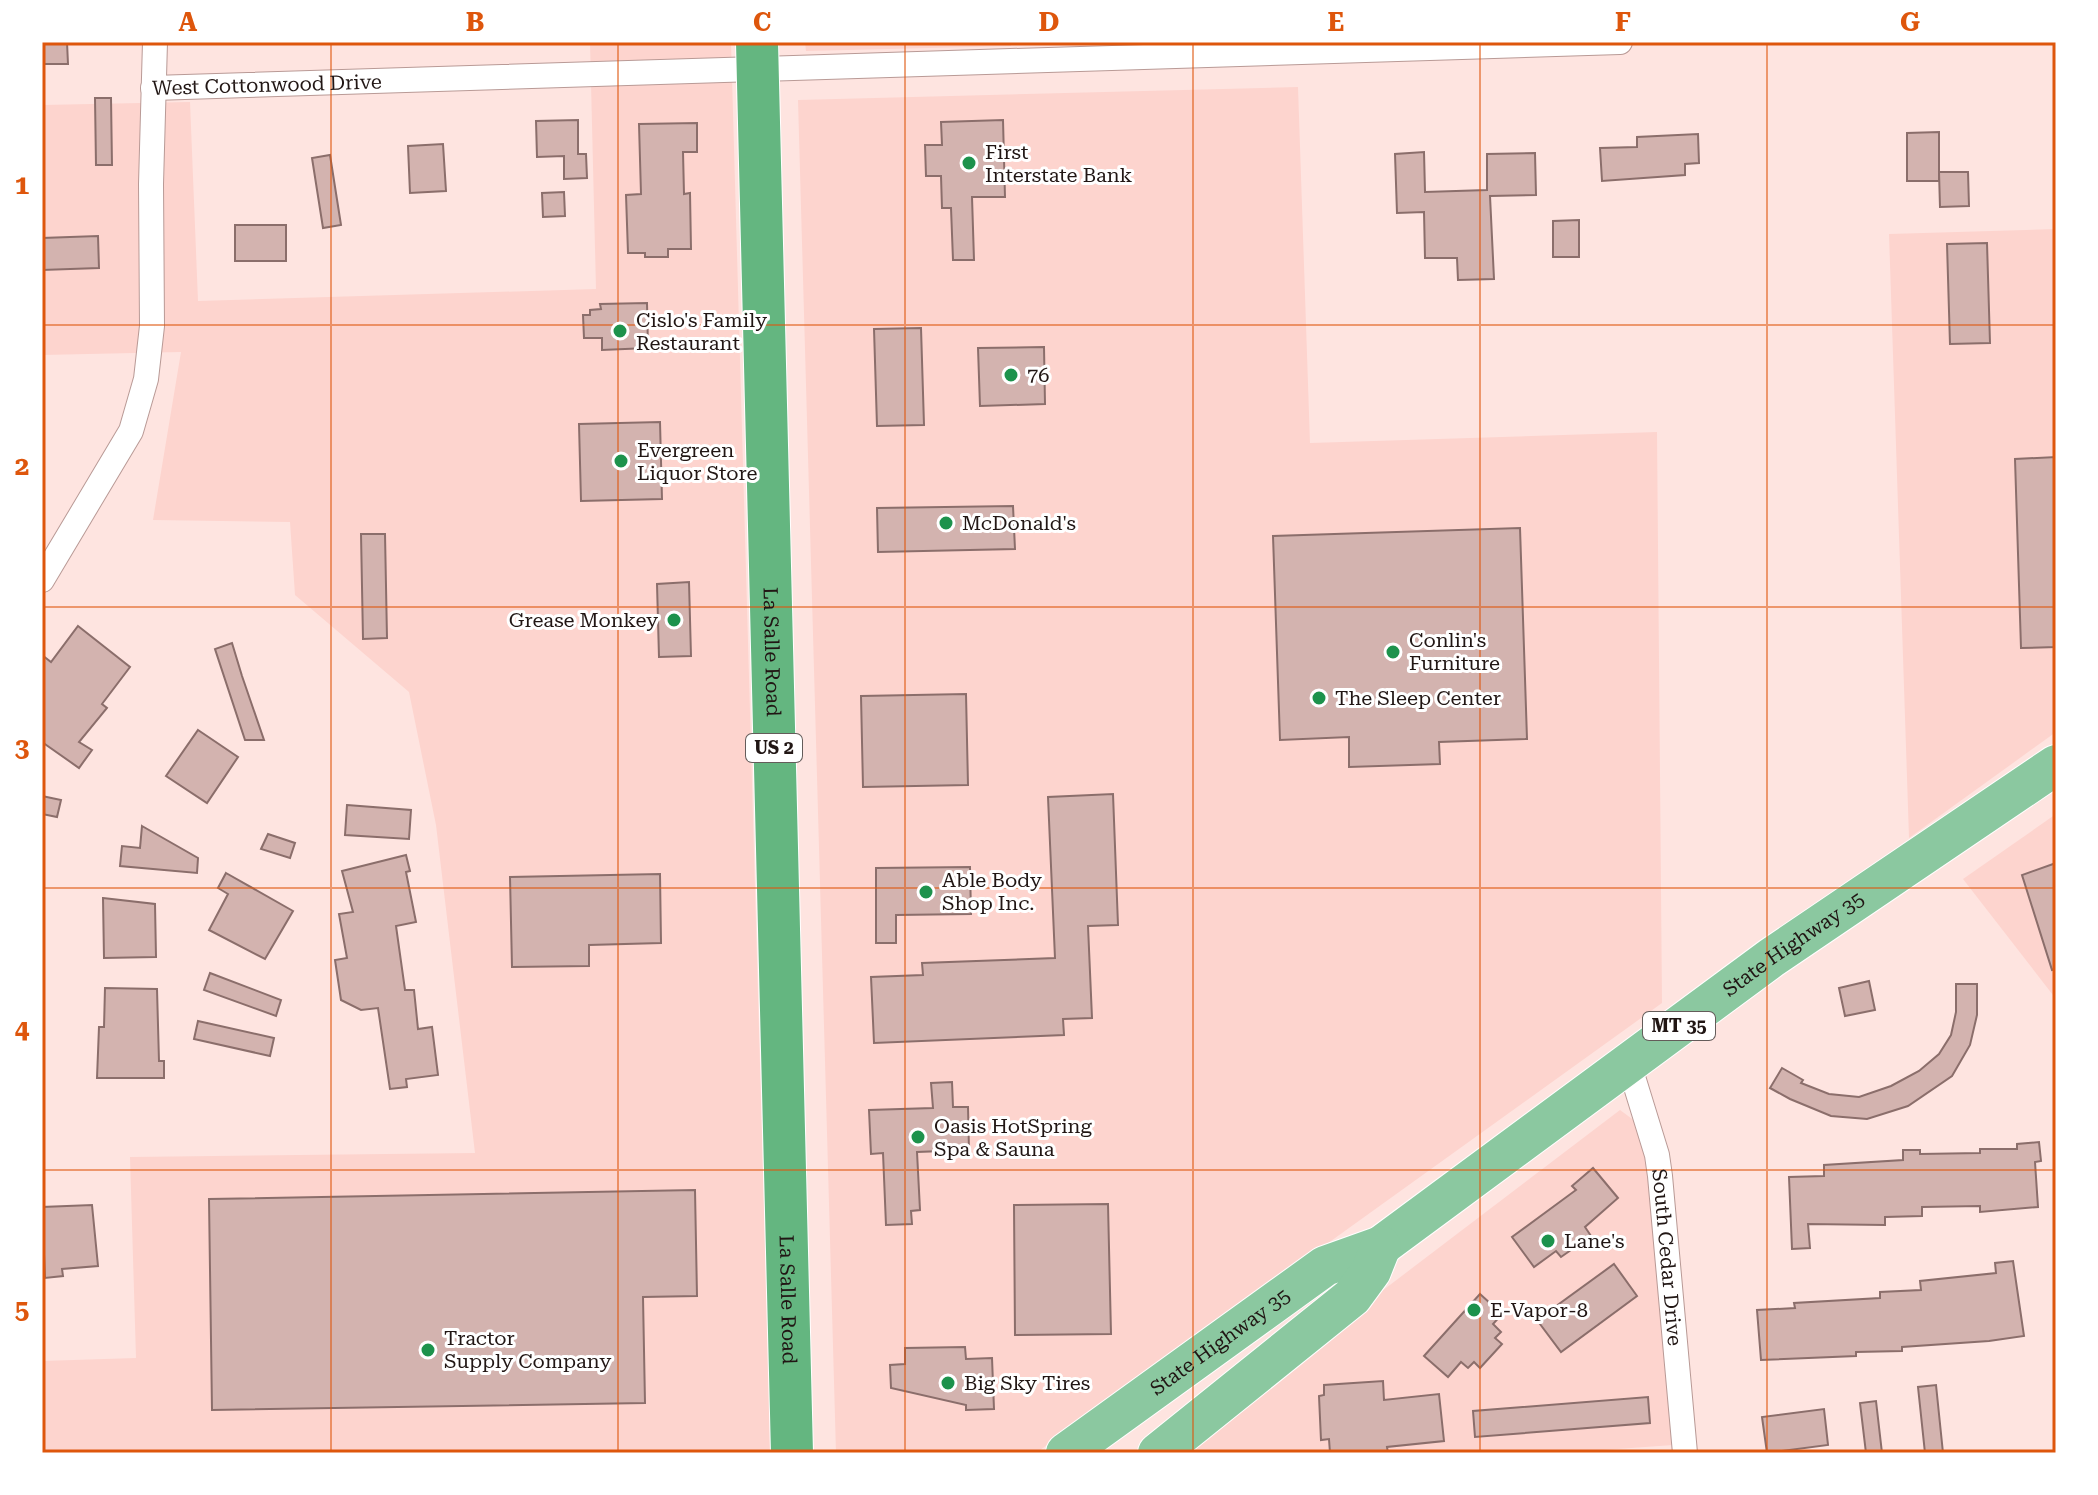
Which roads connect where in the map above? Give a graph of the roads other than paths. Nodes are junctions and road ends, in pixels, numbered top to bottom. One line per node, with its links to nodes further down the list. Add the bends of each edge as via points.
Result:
1 (155, 42): 4 (street)
2 (1620, 42): 3 (street, West Cottonwood Drive, via 883,65)
3 (757, 57): 4 (street, West Cottonwood Drive); 9 (highway, La Salle Road / US 2)
4 (153, 88): 5 (street, West Cottonwood Drive, via 152,326 146,379 131,431)
5 (42, 580)
6 (2056, 765): 7 (main road, State Highway 35 / MT 35, via 1783,950)
7 (1629, 1064): 8 (main road, State Highway 35 / MT 35); 12 (street, South Cedar Drive, via 1657,1155)
8 (1381, 1246): 10 (main road, State Highway 35 / MT 35, via 1325,1266); 11 (main road, State Highway 35 / MT 35, via 1352,1297)
9 (792, 1453)
10 (1066, 1453)
11 (1158, 1453)
12 (1685, 1453)

